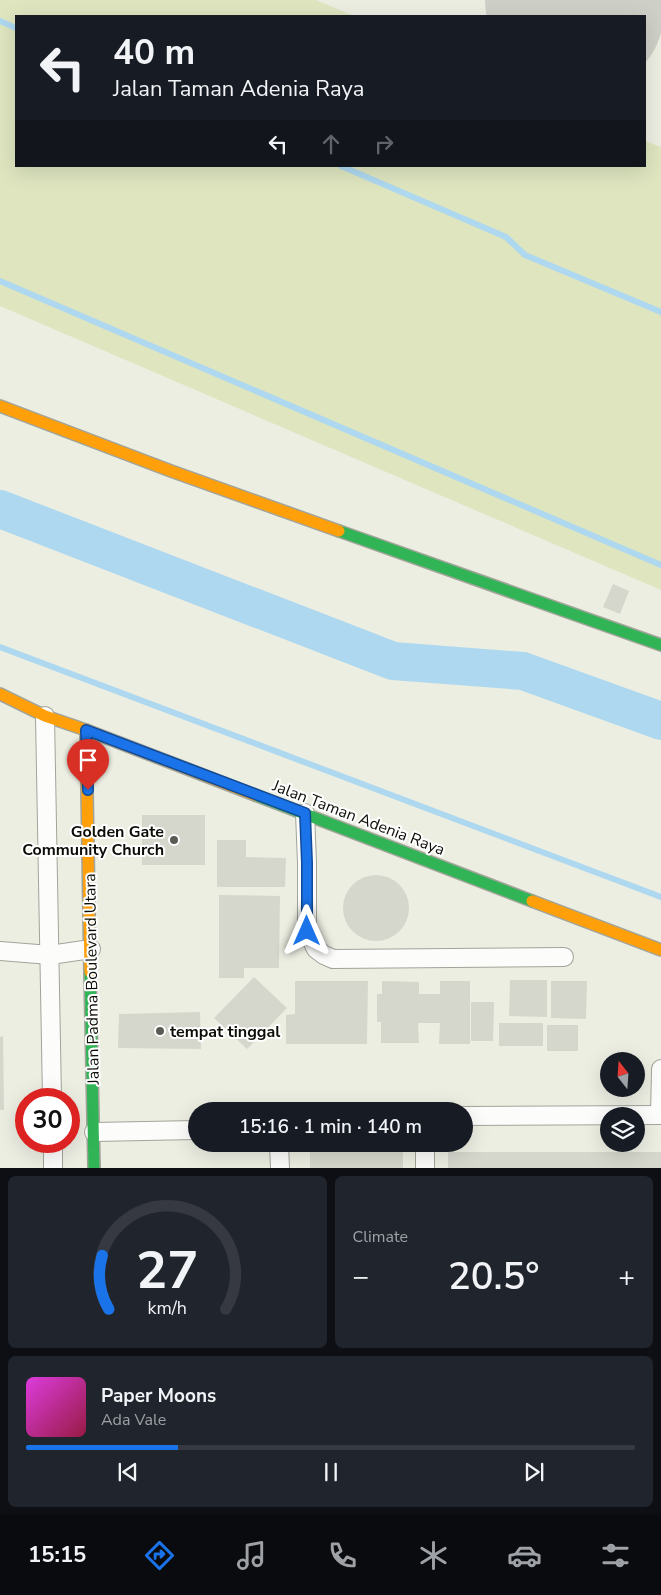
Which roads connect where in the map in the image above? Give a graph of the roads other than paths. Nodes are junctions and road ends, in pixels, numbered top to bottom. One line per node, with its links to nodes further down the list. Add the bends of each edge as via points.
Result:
1 (0, 406): 2 (street, via 171,471)
2 (661, 645)
3 (0, 694): 4 (street, Jalan Taman Adenia Raya)
4 (45, 716): 5 (street, Jalan Taman Adenia Raya); 10 (street)
5 (86, 730): 6 (street, Jalan Taman Adenia Raya); 7 (street, Jalan Padma Boulevard Utara)
6 (305, 813): 8 (street, Jalan Taman Adenia Raya); 11 (street, via 307,931 316,949 324,955 333,959)
7 (91, 949): 10 (street); 17 (street, Jalan Padma Boulevard Utara)
8 (661, 950)
9 (0, 951): 10 (street)
10 (50, 955): 13 (street)
11 (564, 957)
12 (661, 1069): 14 (street)
13 (52, 1088)
14 (660, 1115): 15 (street)
15 (473, 1116)
16 (188, 1130): 17 (street)
17 (94, 1132): 22 (street, Jalan Padma Boulevard Utara)
18 (279, 1152): 23 (street)
19 (425, 1152): 24 (street)
20 (53, 1153): 21 (street)
21 (53, 1168)
22 (94, 1168)
23 (280, 1168)
24 (425, 1168)

